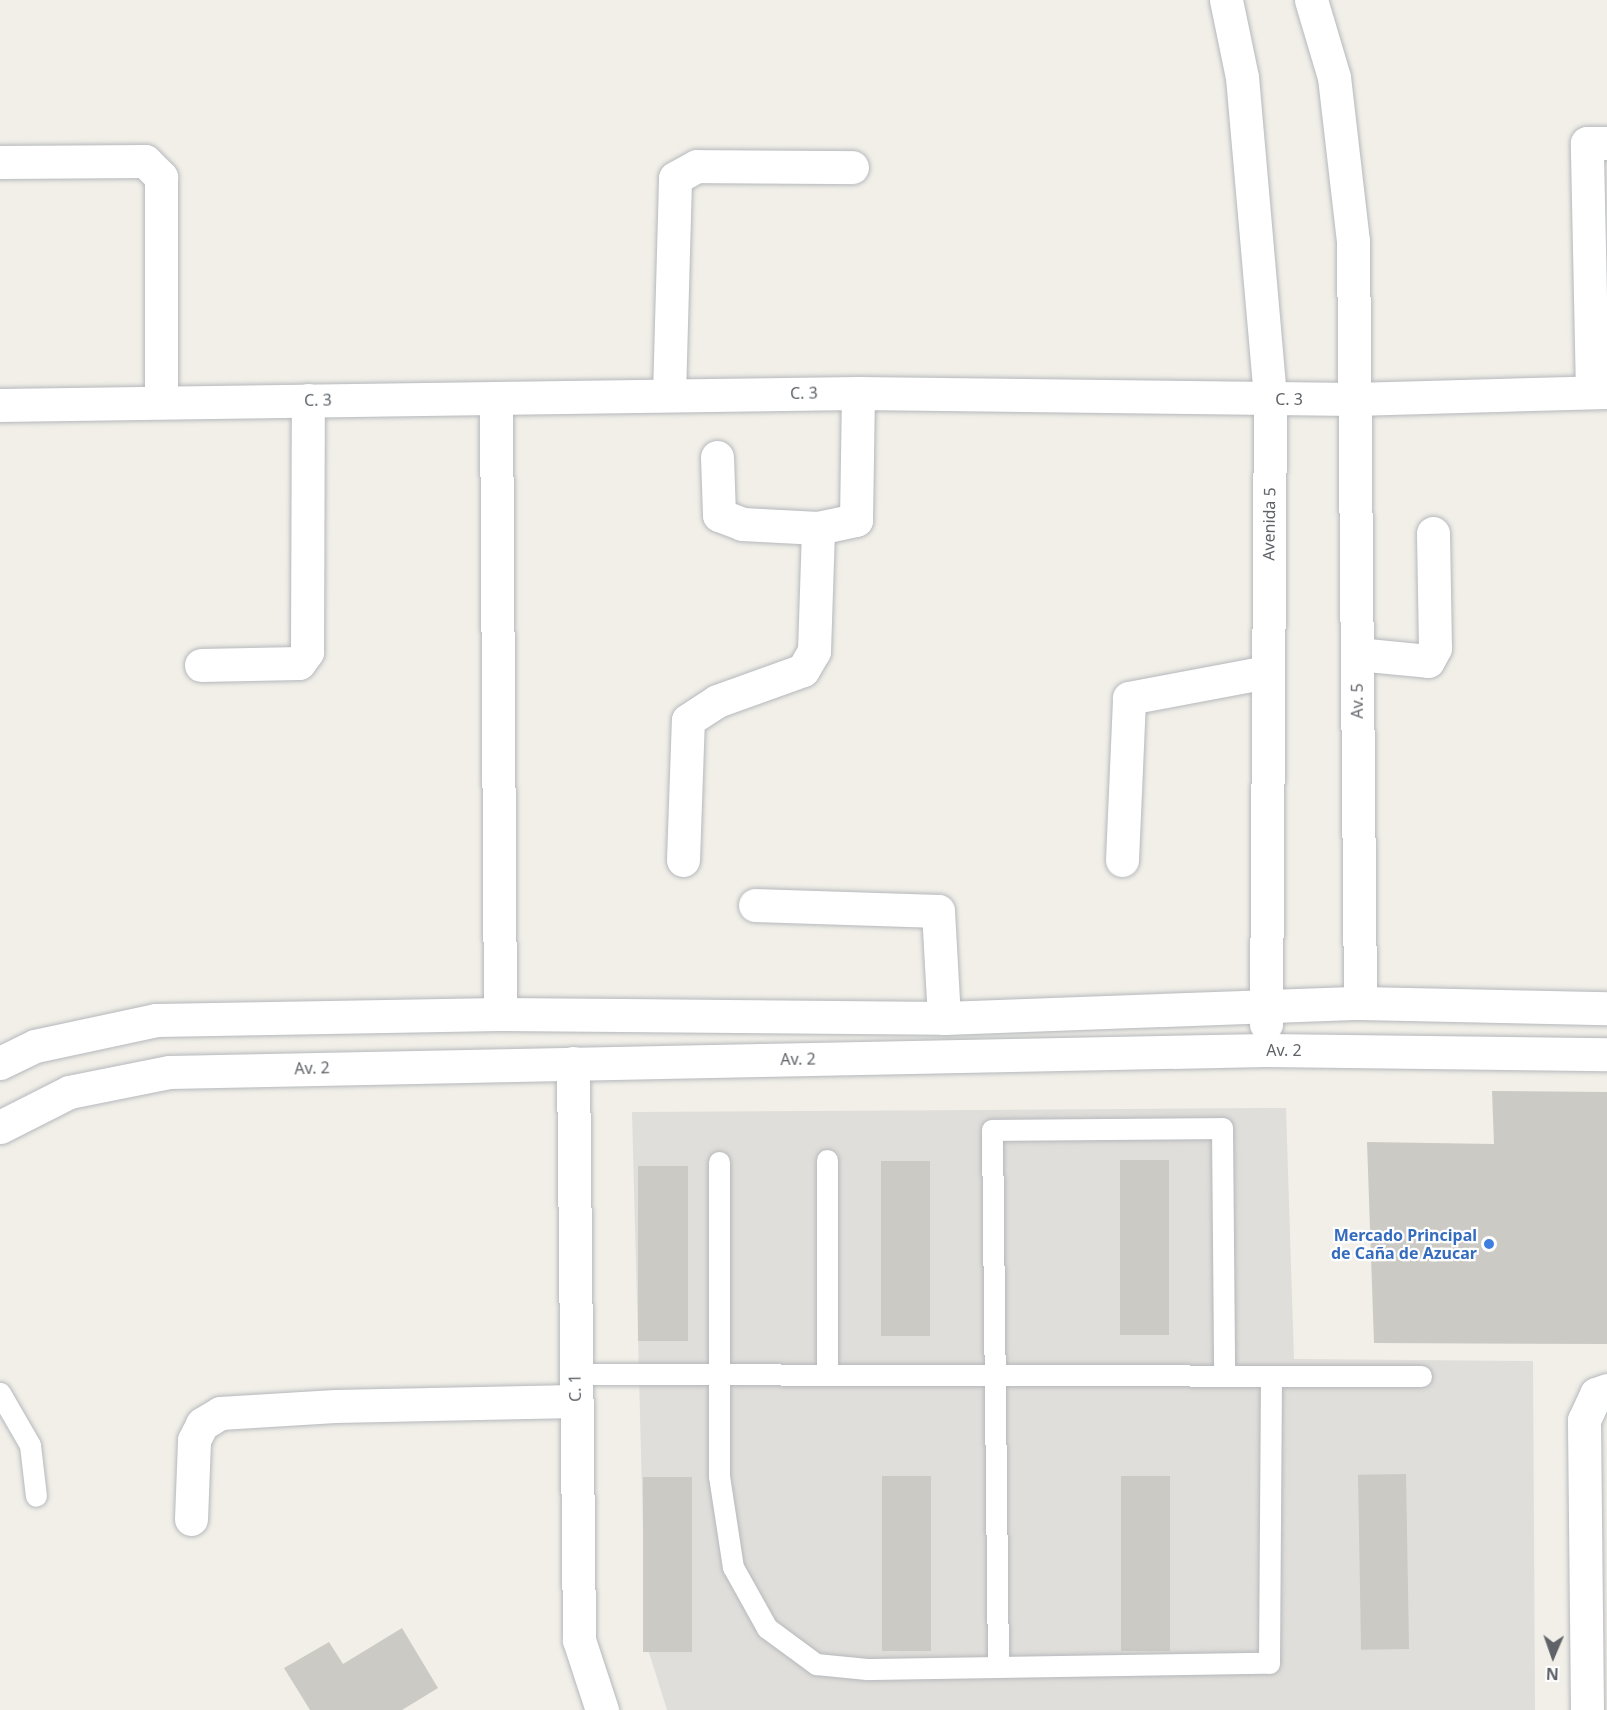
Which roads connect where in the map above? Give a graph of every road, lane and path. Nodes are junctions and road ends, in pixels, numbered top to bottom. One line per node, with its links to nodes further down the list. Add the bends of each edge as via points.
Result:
1 (1226, 0): 10 (street, Avenida 5, via 1242,77)
2 (1311, 0): 11 (street, via 1334,76 1353,242)
3 (1607, 143): 6 (street, via 1587,143)
4 (0, 162): 13 (street, via 145,161 161,177)
5 (852, 167): 8 (street, via 697,166 675,178)
6 (1599, 392): 11 (street, C. 3)
7 (858, 393): 8 (street, C. 3); 10 (street, C. 3); 16 (street, via 856,520)
8 (669, 395): 9 (street, C. 3)
9 (496, 398): 12 (street, C. 3); 27 (street)
10 (1270, 399): 11 (street, C. 3); 20 (street, Avenida 5)
11 (1354, 399): 18 (street, Av. 5)
12 (308, 400): 13 (street, C. 3); 19 (street, via 307,651 299,663)
13 (161, 402): 14 (street, C. 3)
14 (0, 405)
15 (717, 457): 16 (street, via 719,515 742,524)
16 (818, 528): 21 (street, via 814,651 803,670 717,701 688,720)
17 (1433, 533): 18 (street, via 1435,648 1428,661)
18 (1357, 654): 24 (street, Av. 5)
19 (201, 665)
20 (1267, 672): 22 (street, via 1129,698); 25 (street, Avenida 5)
21 (683, 860)
22 (1122, 860)
23 (755, 905): 28 (street, via 938,911)
24 (1360, 1003): 25 (street); 26 (street)
25 (1265, 1004): 28 (street); 29 (street, Avenida 5)
26 (1607, 1008)
27 (500, 1014): 28 (street, via 567,1018); 31 (street, via 156,1020 35,1046)
28 (944, 1018)
29 (1266, 1050): 30 (street, Av. 2); 32 (street, Av. 2)
30 (1607, 1054)
31 (0, 1063)
32 (573, 1063): 33 (street, Av. 2, via 169,1072 69,1092); 42 (street, C. 1)
33 (0, 1127)
34 (827, 1160): 37 (lane)
35 (719, 1162): 36 (lane)
36 (718, 1375): 37 (lane); 42 (lane); 47 (lane, via 719,1476 733,1567 767,1628 816,1664 867,1669)
37 (827, 1375): 38 (lane)
38 (993, 1376): 39 (lane); 39 (lane, via 992,1130 1222,1128); 47 (lane)
39 (1224, 1376): 40 (lane)
40 (1270, 1376): 41 (lane); 47 (lane, via 1269,1663)
41 (1421, 1376)
42 (574, 1387): 46 (street, via 220,1413 202,1424 194,1440); 48 (street, C. 1, via 579,1640)
43 (1607, 1390): 49 (street, via 1596,1394 1584,1420)
44 (0, 1394): 45 (lane, via 30,1445)
45 (36, 1496)
46 (191, 1519)
47 (998, 1667)
48 (602, 1710)
49 (1587, 1710)

